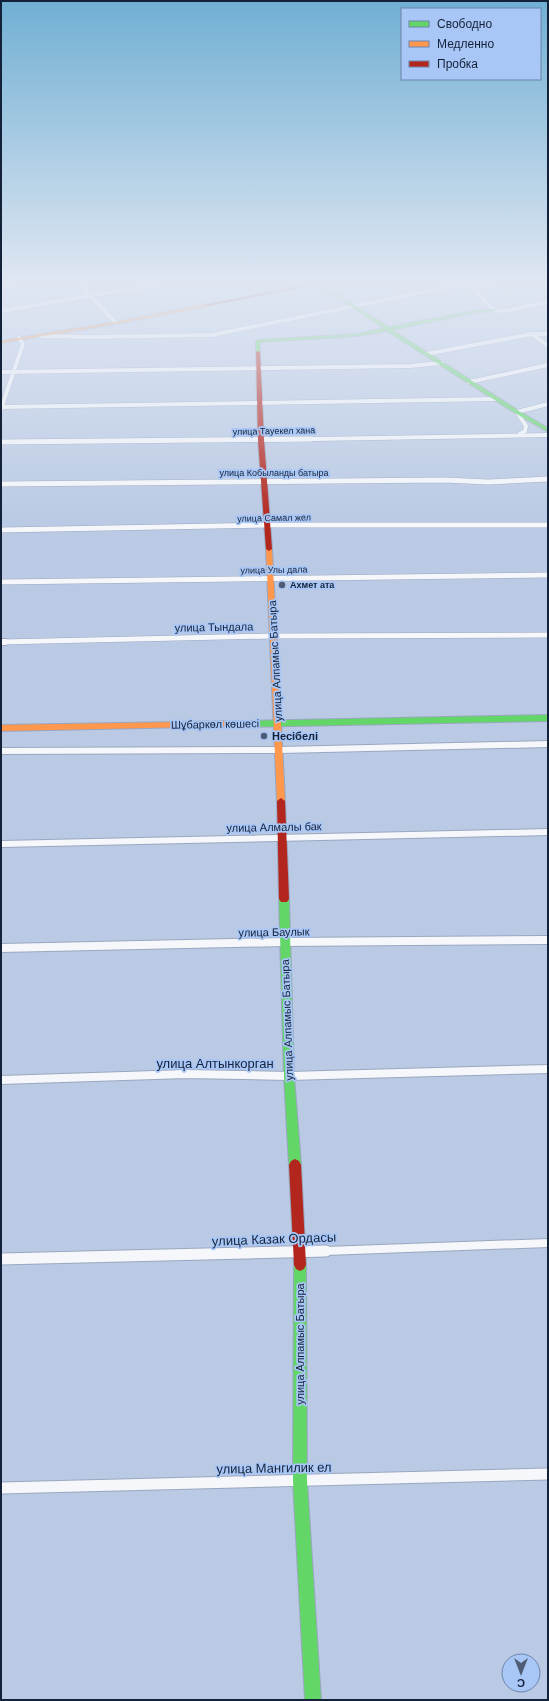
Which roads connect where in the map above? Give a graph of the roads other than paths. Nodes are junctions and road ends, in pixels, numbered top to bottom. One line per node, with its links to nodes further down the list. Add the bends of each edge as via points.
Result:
1 (17, 363): 8 (street)
2 (259, 363): 6 (street, улица Алпамыс Батыра)
3 (438, 363): 6 (street)
4 (442, 363): 9 (street)
5 (548, 365): 9 (street)
6 (259, 369): 8 (street); 11 (street, улица Алпамыс Батыра)
7 (1, 372): 8 (street)
8 (14, 372): 13 (street)
9 (469, 382): 10 (street)
10 (497, 399): 11 (street); 14 (street)
11 (259, 403): 13 (street); 18 (street, улица Алпамыс Батыра)
12 (548, 404): 14 (street)
13 (1, 408)
14 (517, 412): 15 (street); 16 (street, via 526,426 525,431)
15 (548, 430)
16 (520, 434): 17 (street, улица Тауекел хана); 18 (street, улица Тауекел хана)
17 (548, 435)
18 (260, 440): 19 (street, улица Тауекел хана); 21 (street, улица Алпамыс Батыра)
19 (1, 442)
20 (548, 479): 21 (street, улица Кобыланды батыра, via 488,482)
21 (264, 481): 22 (street, улица Кобыланды батыра); 23 (street, улица Алпамыс Батыра)
22 (1, 484)
23 (268, 525): 24 (street, улица Самал жел); 25 (street, улица Самал жел); 27 (street, улица Алпамыс Батыра)
24 (548, 525)
25 (1, 530)
26 (548, 575): 27 (street, улица Улы дала)
27 (270, 578): 28 (street, улица Улы дала); 30 (street, улица Алпамыс Батыра)
28 (1, 582)
29 (548, 635): 30 (street, улица Тындала)
30 (272, 636): 31 (street, улица Тындала); 34 (street, улица Алпамыс Батыра)
31 (1, 642)
32 (548, 718): 34 (street, Шұбаркөл көшесі)
33 (548, 724): 34 (street, Шұбаркөл көшесі)
34 (278, 726): 35 (street, Шұбаркөл көшесі); 36 (street, Шұбаркөл көшесі); 38 (street, улица Алпамыс Батыра)
35 (1, 728)
36 (1, 734)
37 (548, 744): 38 (street)
38 (280, 750): 39 (street); 41 (street, улица Алпамыс Батыра)
39 (1, 751)
40 (548, 832): 41 (street, улица Алмалы бак)
41 (281, 838): 42 (street, улица Алмалы бак); 44 (street, улица Алпамыс Батыра)
42 (1, 844)
43 (548, 940): 44 (street, улица Баулык)
44 (284, 942): 45 (street, улица Баулык); 47 (street, улица Алпамыс Батыра)
45 (1, 948)
46 (548, 1069): 47 (street, улица Алтынкорган)
47 (289, 1076): 48 (street, улица Алтынкорган, via 186,1074); 50 (street, улица Алпамыс Батыра)
48 (1, 1080)
49 (548, 1243): 50 (street, улица Казак Ордасы)
50 (300, 1252): 51 (street, улица Казак Ордасы); 53 (street, улица Алпамыс Батыра)
51 (1, 1259)
52 (548, 1474): 53 (street, улица Мангилик ел)
53 (300, 1481): 54 (street, улица Мангилик ел); 55 (street, улица Алпамыс Батыра)
54 (1, 1488)
55 (313, 1700)

